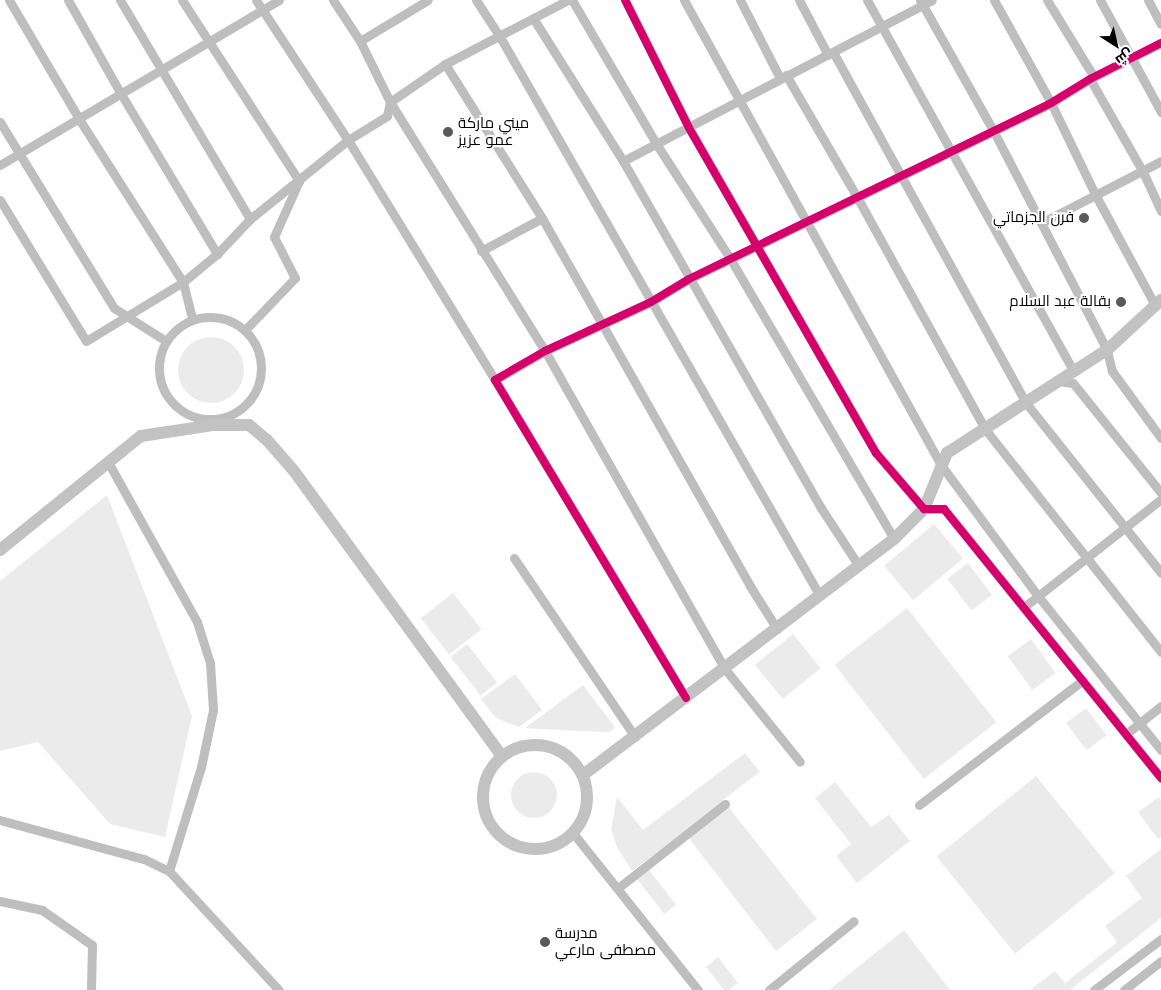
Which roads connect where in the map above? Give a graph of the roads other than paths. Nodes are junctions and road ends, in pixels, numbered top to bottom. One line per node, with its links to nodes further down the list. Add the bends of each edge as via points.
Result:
1 (10, 0): 43 (street)
2 (68, 0): 38 (street)
3 (120, 0): 35 (street)
4 (182, 0): 30 (street)
5 (256, 0): 24 (street)
6 (279, 0): 24 (street)
7 (332, 0): 29 (street)
8 (428, 0): 29 (street)
9 (476, 0): 28 (street)
10 (568, 0): 23 (street)
11 (572, 0): 48 (street)
12 (625, 0): 45 (street)
13 (684, 0): 39 (street)
14 (740, 0): 36 (street)
15 (799, 0): 32 (street)
16 (867, 0): 27 (street)
17 (932, 0): 22 (street)
18 (994, 0): 41 (street)
19 (1048, 0): 37 (street)
20 (1100, 0): 33 (street)
21 (1148, 0): 26 (street)
22 (921, 2): 27 (street); 46 (street)
23 (556, 3): 25 (street)
24 (261, 9): 30 (street); 47 (street)
25 (533, 18): 28 (street); 51 (street)
26 (1161, 24)
27 (882, 26): 32 (street); 49 (street)
28 (500, 37): 34 (street); 71 (street)
29 (360, 41): 40 (street)
30 (209, 42): 35 (street); 56 (street)
31 (1161, 43): 33 (street)
32 (830, 53): 36 (street); 55 (street)
33 (1131, 58): 37 (street); 42 (street)
34 (445, 64): 40 (street); 61 (street)
35 (162, 70): 38 (street); 62 (street)
36 (783, 77): 39 (street); 58 (street)
37 (1092, 78): 41 (street); 54 (street)
38 (121, 94): 43 (street); 67 (street)
39 (738, 100): 45 (street); 63 (street)
40 (390, 102): 47 (street, via 387,116); 66 (street)
41 (1051, 104): 46 (street); 57 (street)
42 (1161, 112)
43 (80, 119): 50 (street); 70 (street)
44 (0, 122): 50 (street)
45 (689, 128): 48 (street); 65 (street)
46 (994, 132): 49 (street); 64 (street)
47 (348, 140): 56 (street); 81 (street)
48 (657, 145): 51 (street); 68 (street)
49 (950, 152): 55 (street); 80 (street)
50 (19, 153): 53 (street); 73 (street, via 114,308)
51 (623, 161): 69 (street)
52 (1161, 161): 54 (street)
53 (0, 165)
54 (1143, 172): 57 (street); 60 (street)
55 (900, 177): 58 (street); 83 (street)
56 (299, 181): 62 (street); 76 (street, via 274,237 295,278)
57 (1096, 196): 64 (street); 72 (street)
58 (857, 197): 63 (street); 84 (street)
59 (0, 200): 73 (street, via 86,340)
60 (1161, 211)
61 (542, 218): 66 (street); 75 (street)
62 (250, 219): 67 (street)
63 (808, 222): 65 (street); 87 (street)
64 (1041, 223): 78 (street)
65 (757, 248): 68 (street); 90 (street, via 876,453)
66 (481, 251): 79 (street)
67 (216, 254): 70 (street)
68 (731, 260): 69 (street); 92 (street)
69 (688, 279): 71 (street); 96 (street, via 821,508)
70 (183, 282): 73 (street); 74 (street)
71 (651, 302): 75 (street); 98 (street)
72 (1158, 303): 78 (main road)
73 (128, 315): 77 (street)
74 (192, 319): 76 (street, via 220,317); 77 (street)
75 (604, 325): 79 (street); 101 (street)
76 (246, 329): 77 (street, via 261,354 261,383 245,408 215,421 182,413 164,393 158,367)
77 (166, 341)
78 (1107, 350): 80 (main road); 85 (street, via 1112,372)
79 (545, 352): 81 (street); 103 (street)
80 (1073, 370): 82 (main road)
81 (496, 380): 105 (street)
82 (1058, 381): 83 (main road); 88 (street, via 1073,384)
83 (1026, 403): 84 (main road); 91 (street)
84 (985, 429): 87 (main road, via 946,453); 95 (street)
85 (1161, 438)
86 (108, 462): 93 (main road); 111 (main road, via 141,436 214,424 249,425 294,471); 119 (street, via 197,622 210,663 213,710 201,767)
87 (941, 465): 90 (main road); 99 (street)
88 (1161, 493)
89 (1161, 499): 91 (street)
90 (924, 509): 92 (main road); 100 (street, via 944,509)
91 (1125, 528): 95 (street); 97 (street)
92 (894, 539): 96 (main road)
93 (0, 550)
94 (514, 558): 109 (street)
95 (1087, 558): 99 (street); 102 (street)
96 (859, 566): 98 (main road)
97 (1161, 573)
98 (820, 596): 101 (main road)
99 (1038, 596): 100 (street); 107 (street)
100 (1024, 607): 104 (street)
101 (777, 629): 103 (main road)
102 (1161, 652)
103 (724, 669): 105 (main road); 112 (street)
104 (1083, 680): 108 (street); 116 (street)
105 (686, 698): 109 (main road)
106 (1161, 706): 107 (street)
107 (1140, 723): 108 (street); 110 (street)
108 (1126, 734): 114 (street)
109 (634, 737): 113 (main road)
110 (1161, 750)
111 (502, 756): 113 (main road, via 516,748 547,746 562,752); 118 (main road, via 490,769 482,802 496,833 510,844 526,849 544,849 560,843)
112 (800, 762)
113 (583, 775): 118 (main road, via 587,805)
114 (1161, 778)
115 (725, 804): 120 (street)
116 (919, 806)
117 (0, 820): 119 (street, via 144,859)
118 (574, 832): 120 (street)
119 (169, 871): 126 (street)
120 (618, 888): 127 (street)
121 (0, 901): 125 (street, via 42,910 92,945)
122 (854, 921): 128 (street)
123 (1161, 939): 129 (street)
124 (1161, 961): 130 (street)
125 (91, 990)
126 (279, 990)
127 (698, 990)
128 (769, 990)
129 (1094, 990)
130 (1124, 990)

